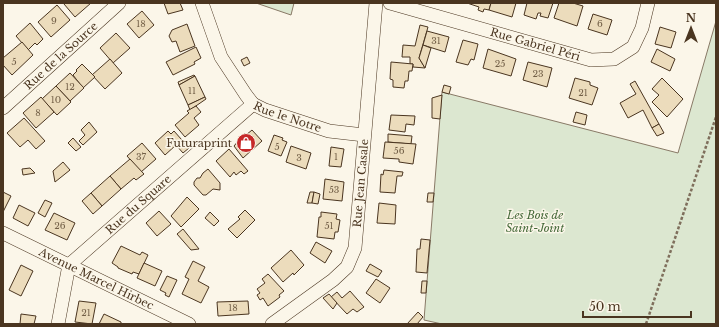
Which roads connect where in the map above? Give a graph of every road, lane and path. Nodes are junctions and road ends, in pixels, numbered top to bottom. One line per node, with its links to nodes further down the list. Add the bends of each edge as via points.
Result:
1 (119, 3): 7 (street, Rue de la Source)
2 (202, 3): 6 (street, Rue le Notre, via 221,57)
3 (376, 3): 9 (street, Rue Jean Casale)
4 (390, 3): 5 (street, Rue Gabriel Péri, via 591,60 614,59 632,47 642,28)
5 (648, 3)
6 (253, 104): 9 (street, Rue le Notre, via 329,131); 11 (street, Rue du Square)
7 (3, 108)
8 (716, 117): 15 (path)
9 (364, 135): 14 (street, Rue Jean Casale, via 355,248 347,267)
10 (3, 232): 11 (street, Avenue Marcel Hirbec)
11 (69, 265): 12 (street); 13 (street, Avenue Marcel Hirbec)
12 (58, 324)
13 (189, 324)
14 (272, 324)
15 (646, 324)

